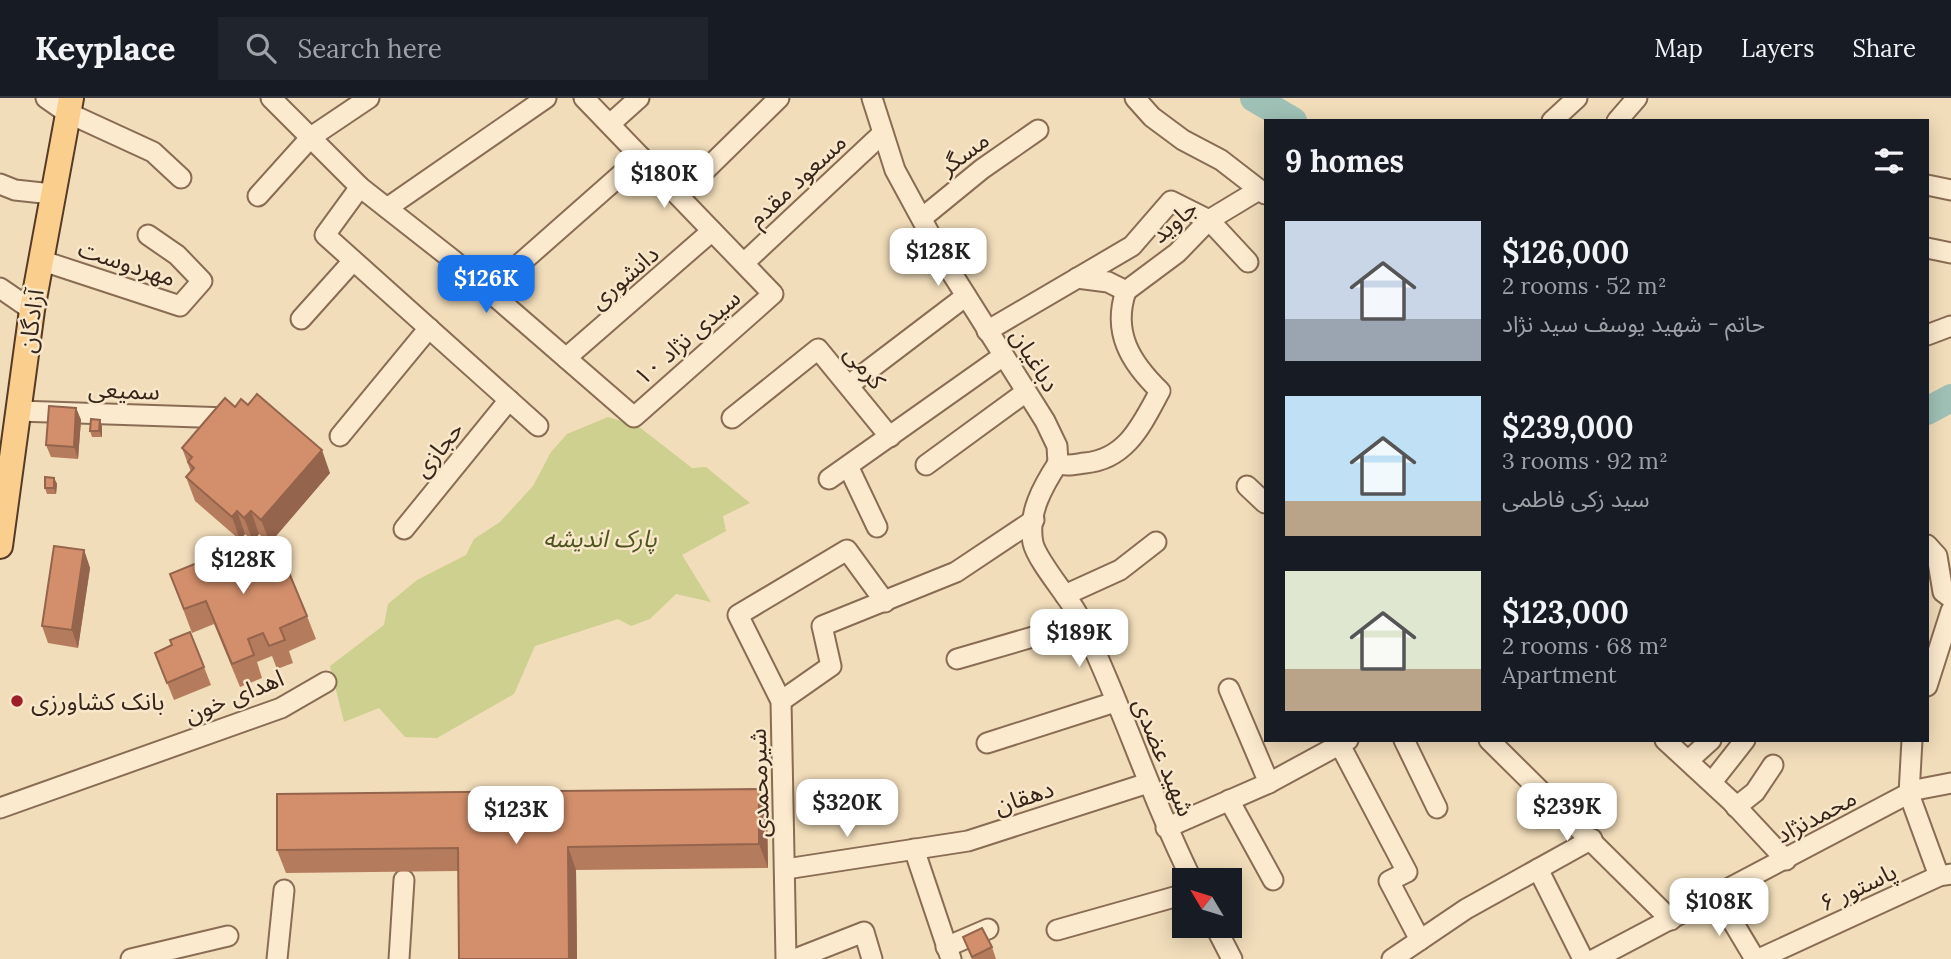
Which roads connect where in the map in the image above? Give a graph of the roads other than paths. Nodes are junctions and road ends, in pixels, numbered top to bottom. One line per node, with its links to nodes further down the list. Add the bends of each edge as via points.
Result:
1 (271, 98): 15 (street)
2 (369, 98): 15 (street)
3 (546, 98): 26 (street)
4 (584, 98): 12 (street)
5 (639, 98): 12 (street)
6 (779, 98): 25 (street)
7 (872, 98): 14 (street, دباغیان)
8 (1135, 98): 22 (street, via 1152,117 1221,160)
9 (1577, 98): 11 (street)
10 (61, 102): 17 (street, via 153,152); 23 (main road, آزادگان)
11 (1554, 119)
12 (610, 124): 16 (street)
13 (1038, 130): 27 (street, مسگر)
14 (883, 133): 27 (street, دباغیان, via 895,170); 36 (street, مسعود مقدم)
15 (311, 137): 20 (street); 24 (street)
16 (641, 157): 25 (street); 39 (street)
17 (181, 178)
18 (0, 184): 23 (street)
19 (1929, 185): 21 (street)
20 (360, 187): 26 (street); 34 (street, via 325,235)
21 (1951, 190)
22 (1261, 192): 28 (street, جاوید)
23 (52, 194): 33 (main road, آزادگان)
24 (258, 196)
25 (679, 197): 29 (street)
26 (387, 208): 39 (street)
27 (922, 218): 41 (street, دباغیان)
28 (1209, 220): 35 (street); 37 (street, via 1171,201 1132,246); 40 (street, جاوید, via 1177,253)
29 (712, 231): 36 (street); 49 (street, دانشوری)
30 (148, 235): 33 (street, مهردوست, via 177,255 202,281 180,306)
31 (1929, 248): 32 (street)
32 (1951, 253)
33 (40, 260): 42 (main road, آزادگان)
34 (353, 261): 43 (street); 45 (street)
35 (1248, 262)
36 (744, 263): 49 (street, سیدی نژاد ۱۰, via 773,294 634,417)
37 (1077, 278): 40 (street, via 1108,282); 46 (street)
38 (0, 288): 42 (street)
39 (489, 291): 49 (street)
40 (1126, 291): 59 (street, via 1120,327 1136,366 1160,391 1139,430 1119,453 1095,462)
41 (966, 296): 46 (street, دباغیان); 50 (street)
42 (32, 310): 53 (main road, آزادگان)
43 (301, 319)
44 (1951, 326): 47 (street)
45 (429, 328): 52 (street); 57 (street)
46 (987, 331): 48 (street, دباغیان)
47 (1929, 334)
48 (1003, 356): 51 (street, دباغیان); 58 (street)
49 (566, 358)
50 (849, 385): 55 (street, کرمی, via 818,349); 58 (street, کرمی)
51 (1026, 392): 59 (street, دباغیان, via 1057,446); 60 (street)
52 (509, 400): 56 (street); 68 (street, حجازی)
53 (18, 411): 54 (street, سمیعی); 65 (main road, آزادگان)
54 (219, 417)
55 (732, 418)
56 (538, 426)
57 (340, 436)
58 (890, 437): 61 (street)
59 (1058, 463): 66 (street, شهید عضدی, via 1042,487)
60 (926, 465)
61 (848, 466): 62 (street); 67 (street)
62 (829, 480)
63 (1247, 486): 64 (street)
64 (1264, 501)
65 (2, 512): 70 (main road, آزادگان)
66 (1034, 520): 72 (street, شهید عضدی, via 1033,543); 74 (street, via 956,572)
67 (877, 527)
68 (404, 529)
69 (1156, 542): 72 (street, via 1120,570)
70 (0, 546)
71 (1929, 547): 73 (street, via 1937,556 1943,592)
72 (1065, 595): 76 (street, شهید عضدی)
73 (1951, 598)
74 (885, 602): 81 (street, via 822,626 831,666); 81 (street, شیرمحمدی, via 847,550 738,615)
75 (1951, 611): 78 (street)
76 (1081, 623): 77 (street); 82 (street, شهید عضدی)
77 (957, 659)
78 (1929, 680)
79 (326, 682): 99 (street, اهدای خون, via 281,708)
80 (1229, 689): 93 (street)
81 (781, 701): 107 (street, شیرمحمدی)
82 (1115, 702): 90 (street); 95 (street, شهید عضدی)
83 (1344, 742): 93 (street); 120 (street, via 1407,872 1389,881)
84 (1405, 742): 101 (street)
85 (1491, 742): 103 (street)
86 (1667, 742): 91 (street)
87 (1709, 742): 91 (street)
88 (1743, 742): 94 (street)
89 (1912, 742): 97 (street)
90 (987, 743)
91 (1689, 760): 94 (street)
92 (1773, 765): 100 (street, via 1758,788)
93 (1269, 782): 98 (street)
94 (1712, 782): 100 (street)
95 (1148, 783): 102 (street, شهید عضدی); 104 (street, دهقان, via 968,841)
96 (1951, 783): 97 (street, محمدنژاد)
97 (1909, 794): 105 (street, محمدنژاد); 109 (street)
98 (1229, 800): 102 (street); 111 (street)
99 (0, 807)
100 (1736, 807): 105 (street)
101 (1437, 808)
102 (1166, 828): 106 (street, شهید عضدی)
103 (1592, 839): 108 (street); 115 (street)
104 (914, 849): 107 (street, دهقان); 121 (street)
105 (1786, 860): 113 (street, محمدنژاد)
106 (1186, 868)
107 (786, 869): 125 (street, شیرمحمدی)
108 (1538, 869): 120 (street); 130 (street)
109 (1945, 875): 132 (street, پاستور ۶)
110 (404, 880): 124 (street)
111 (1273, 880)
112 (284, 890): 123 (street)
113 (1718, 897): 115 (street, محمدنژاد); 132 (street)
114 (1172, 898): 117 (street)
115 (1671, 920): 131 (street, محمدنژاد)
116 (988, 929): 121 (street)
117 (1057, 930)
118 (228, 936): 122 (street)
119 (1221, 938): 128 (street)
120 (1420, 940): 129 (street)
121 (949, 953)
122 (131, 959)
123 (277, 959)
124 (399, 959)
125 (786, 959)
126 (795, 959): 127 (street, via 864,932)
127 (872, 959)
128 (1231, 959)
129 (1392, 959)
130 (1583, 959)
131 (1595, 959)
132 (1757, 959)

